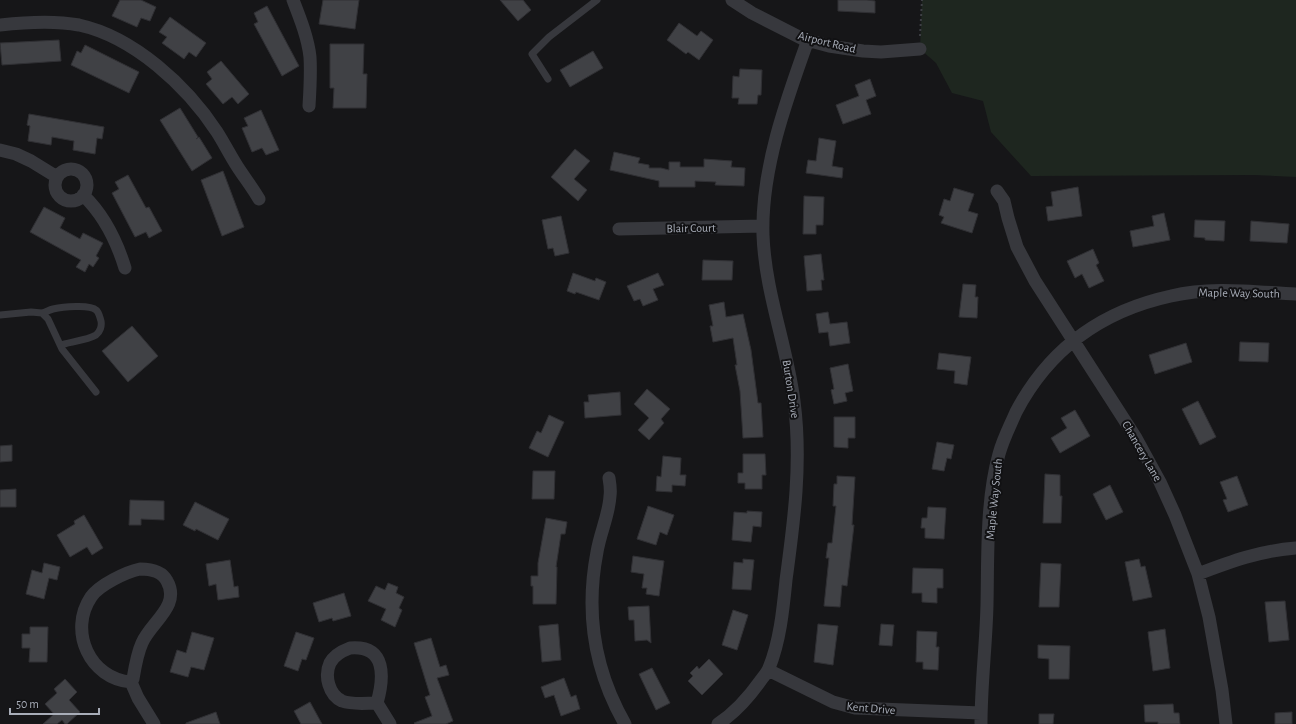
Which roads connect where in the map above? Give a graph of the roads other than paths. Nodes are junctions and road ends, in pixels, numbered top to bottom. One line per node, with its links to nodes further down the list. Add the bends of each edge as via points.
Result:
1 (293, 0): 8 (street, via 310,56)
2 (597, 0): 7 (lane, via 549,37 532,54)
3 (736, 3): 5 (street, Airport Road)
4 (0, 25): 13 (street, via 57,22 78,25 110,36 137,52 160,68 186,92 217,132)
5 (808, 40): 6 (street, Airport Road, via 864,52); 14 (street, Burton Drive, via 772,154)
6 (920, 50)
7 (548, 79)
8 (309, 106)
9 (0, 150): 10 (street, via 31,161)
10 (57, 177): 11 (street, via 55,188 64,200 74,201); 11 (street, via 64,170 80,172 86,180 86,191)
11 (83, 195): 16 (street, via 91,202 111,232)
12 (1001, 196): 20 (street, Chancery Lane, via 1017,247 1035,281)
13 (259, 199)
14 (763, 226): 15 (street, Blair Court); 26 (street, Burton Drive, via 766,272 789,368 798,452 793,534 781,622)
15 (619, 229)
16 (124, 268)
17 (1296, 294): 20 (street, Maple Way South, via 1223,291 1171,295 1127,310)
18 (42, 313): 19 (lane); 21 (lane, via 48,319); 21 (lane, via 59,308 88,307 96,310 102,324 96,335)
19 (0, 315)
20 (1074, 340): 25 (street, Chancery Lane, via 1136,438 1160,482 1176,515); 29 (street, Maple Way South, via 1034,383 1009,426 999,454 989,525)
21 (60, 344): 22 (lane)
22 (96, 392)
23 (609, 478): 32 (street, via 611,495 597,550 591,601 592,619 602,675)
24 (1296, 548): 25 (street, via 1247,556)
25 (1198, 574): 34 (street, Chancery Lane, via 1215,644)
26 (768, 670): 29 (street, Kent Drive, via 833,702 855,708); 33 (street, Burton Drive, via 740,707)
27 (131, 682): 27 (street, via 142,643 151,627 166,611 171,594 165,578 156,571 147,569 135,570 116,578 98,590 91,596 83,618 84,645 92,662 110,677); 30 (street)
28 (377, 702): 28 (street, via 382,676 380,664 375,656 359,648 350,648 335,656 330,662 328,672 328,681 334,695 349,702); 31 (street)
29 (981, 718)
30 (154, 724)
31 (390, 724)
32 (624, 724)
33 (718, 724)
34 (1226, 724)

